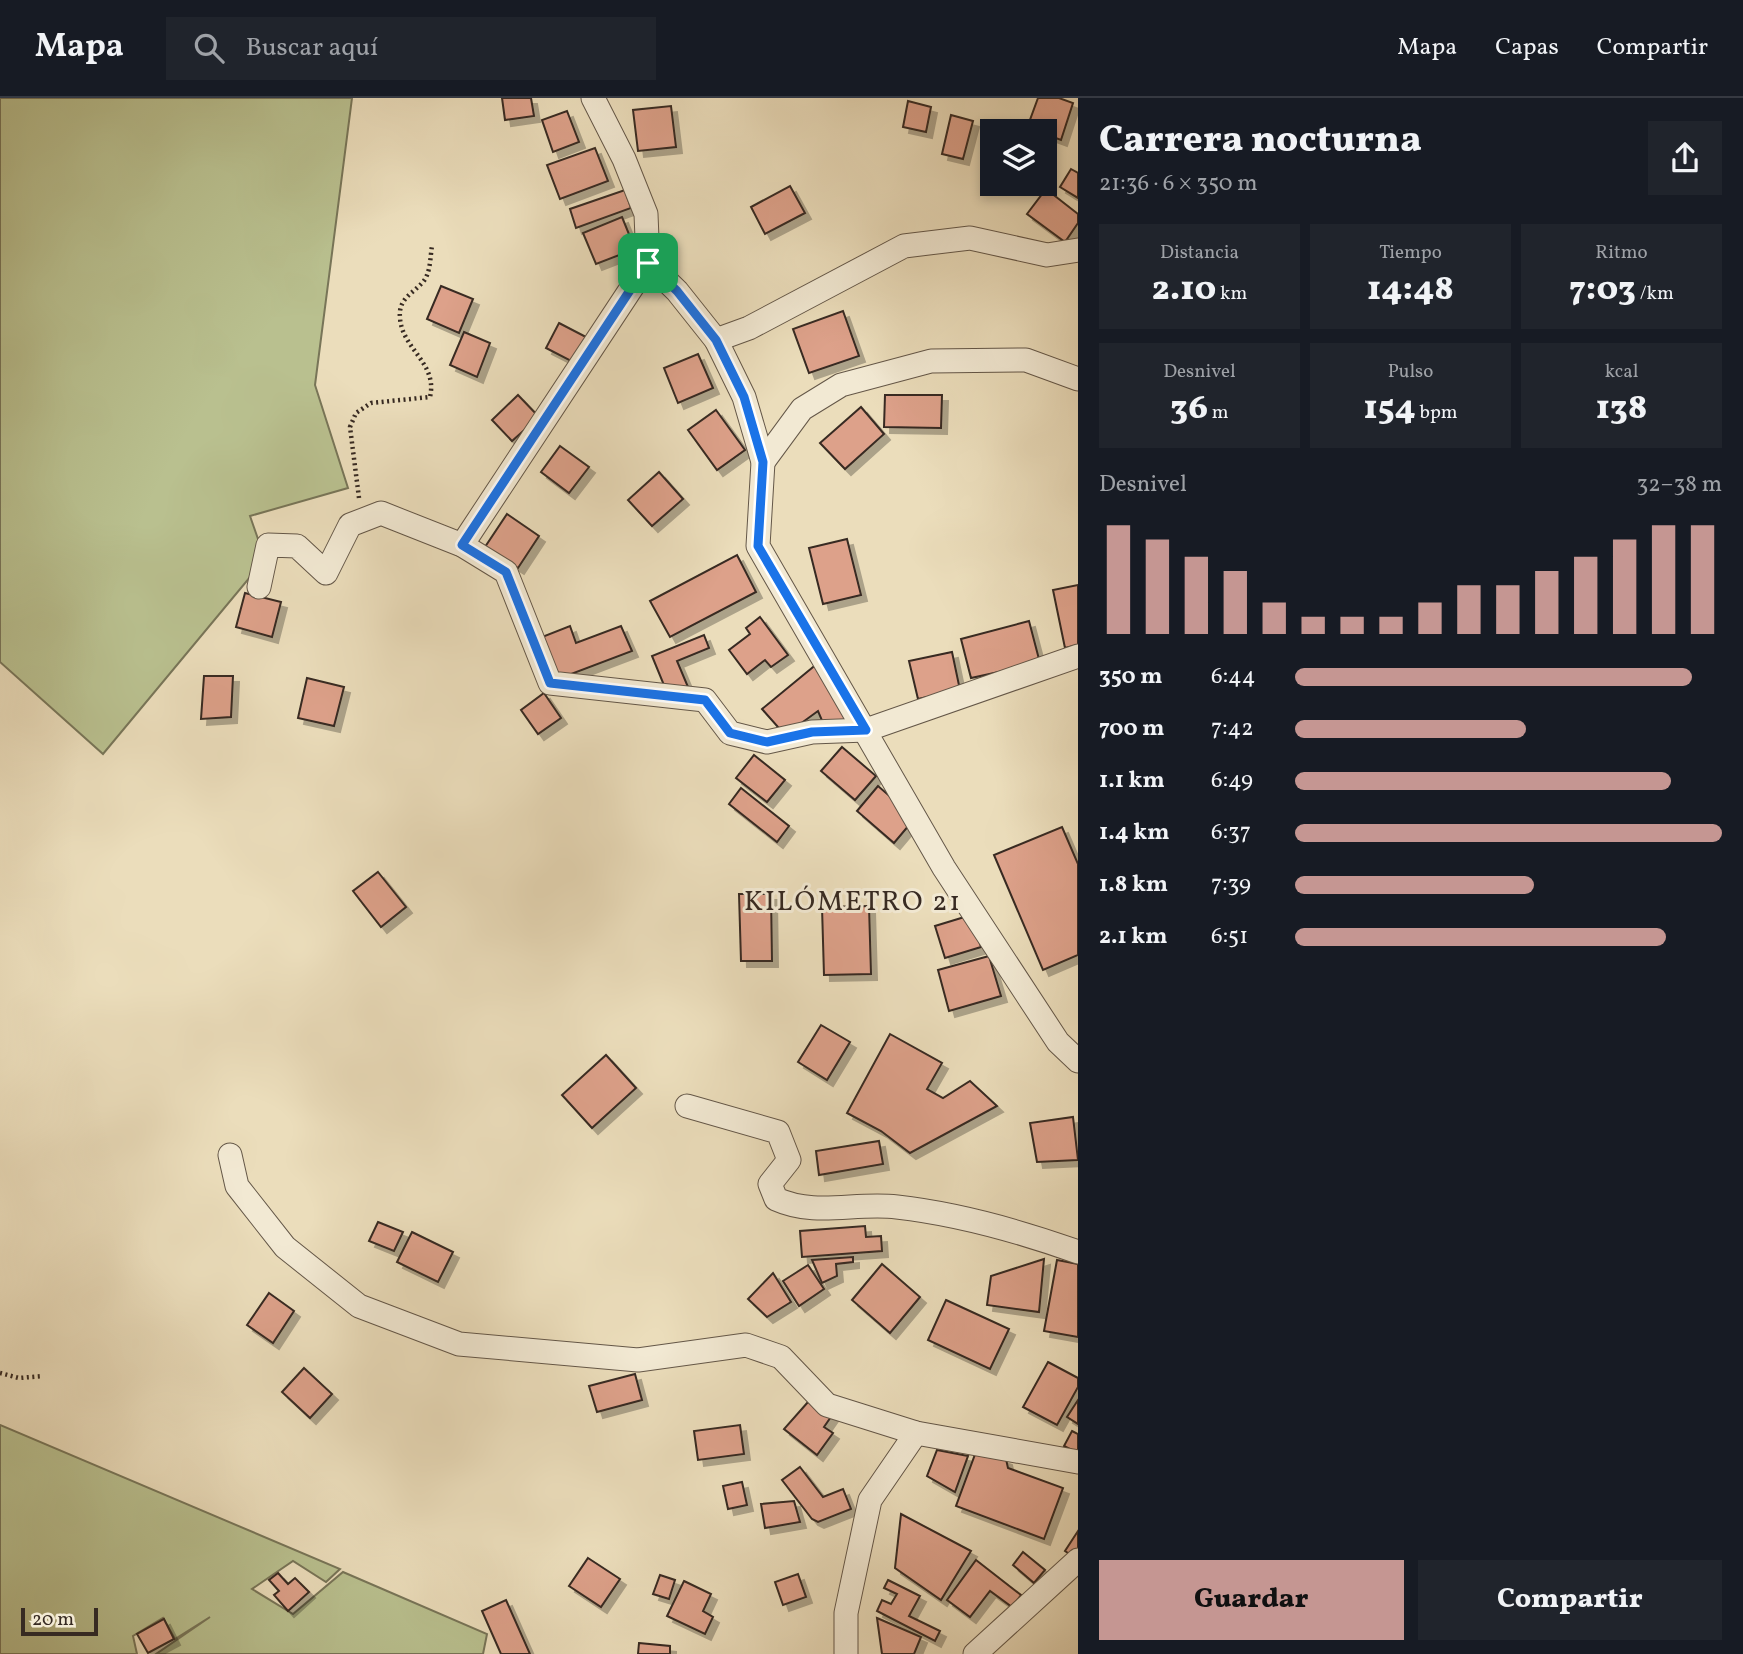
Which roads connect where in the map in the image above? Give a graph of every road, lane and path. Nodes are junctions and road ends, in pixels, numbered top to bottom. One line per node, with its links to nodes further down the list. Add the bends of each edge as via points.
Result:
1 (593, 98): 4 (street, via 646,214)
2 (432, 246): 8 (path, via 423,282 400,306 405,334 427,365 433,384 430,397 371,403 356,412 351,427 357,491)
3 (1078, 250): 5 (street, via 1047,255 970,238 904,246 749,328)
4 (648, 263): 5 (street); 9 (street)
5 (716, 340): 7 (street, via 744,397)
6 (1078, 379): 7 (street, via 1026,360 931,361 841,385 802,409)
7 (763, 462): 12 (street, via 758,546)
8 (365, 519): 9 (street, via 381,513); 10 (street, via 350,525 326,573 296,546 268,545)
9 (462, 545): 12 (street, via 506,572 550,683 705,700 730,733 767,742 812,732)
10 (259, 587)
11 (1078, 656): 12 (street)
12 (866, 730): 13 (street, via 944,868)
13 (1068, 1045): 14 (street)
14 (1078, 1061)
15 (687, 1106): 17 (street, via 778,1132 789,1160 770,1184 776,1199 797,1209 893,1206 960,1217)
16 (230, 1155): 20 (street, via 237,1186 285,1247 359,1306 459,1343 485,1346 638,1360 746,1345 782,1357 827,1405)
17 (1078, 1252)
18 (0, 1373): 19 (path, via 19,1378)
19 (43, 1376)
20 (916, 1433): 21 (street); 23 (street, via 870,1500 846,1614)
21 (1078, 1462)
22 (1078, 1560): 24 (street)
23 (846, 1654)
24 (975, 1654)

